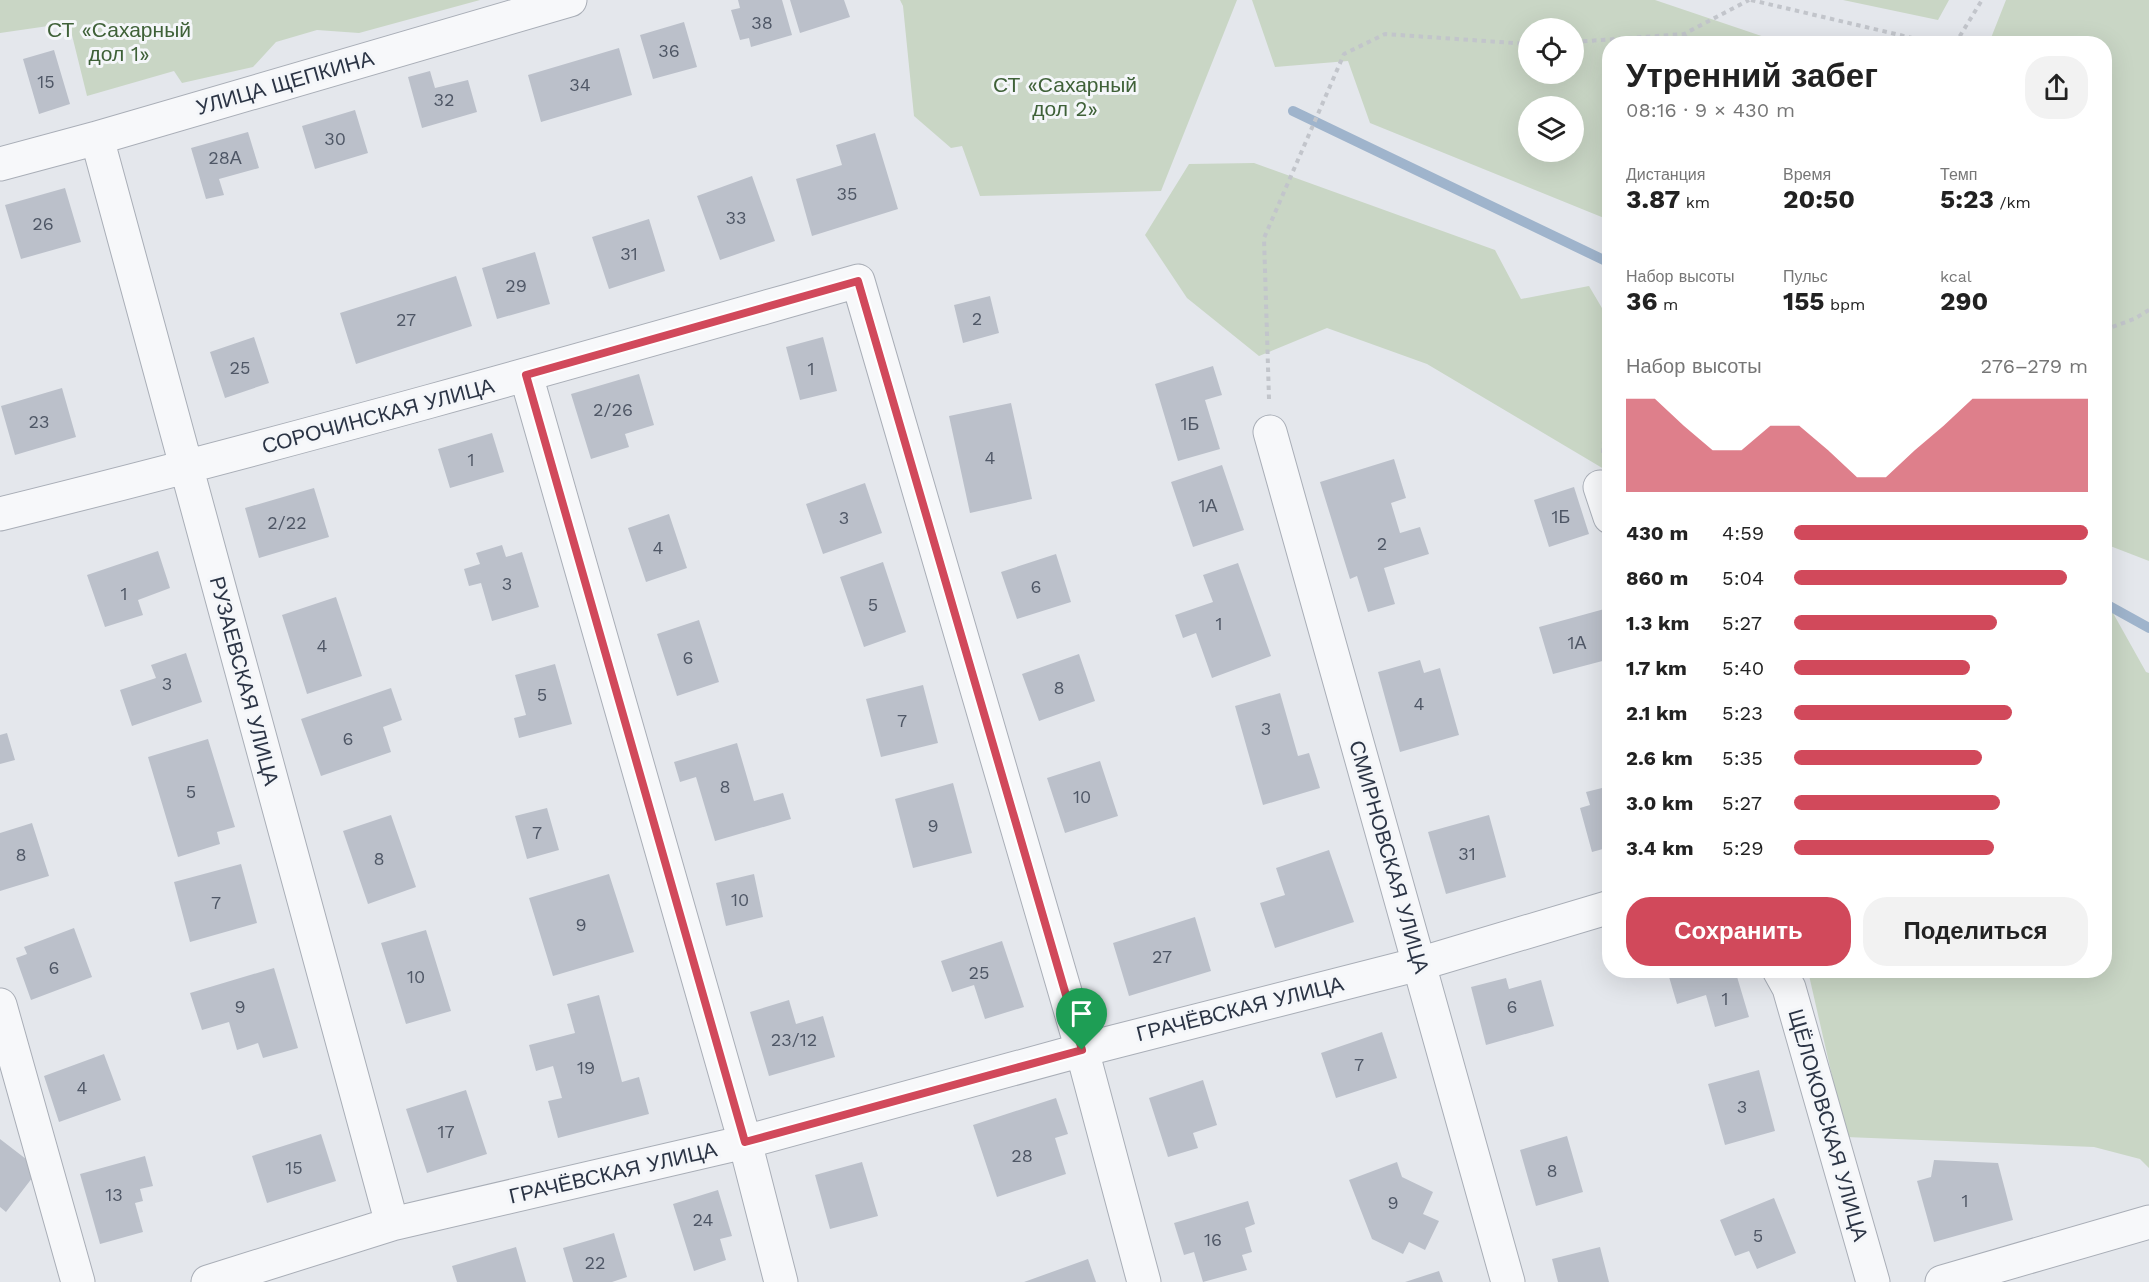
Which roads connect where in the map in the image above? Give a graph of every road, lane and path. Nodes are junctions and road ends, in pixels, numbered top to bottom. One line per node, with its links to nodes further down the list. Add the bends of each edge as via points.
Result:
1 (570, 0): 12 (street, УЛИЦА ЩЕПКИНА)
2 (1750, 0): 4 (path); 7 (path)
3 (1982, 0): 8 (path)
4 (1684, 33): 5 (path); 6 (path)
5 (1647, 36)
6 (1686, 36)
7 (1904, 36)
8 (1960, 36)
9 (1602, 40): 10 (path)
10 (1584, 41)
11 (1518, 43): 17 (path, via 1385,34 1344,54 1264,238)
12 (97, 138): 13 (street, УЛИЦА ЩЕПКИНА); 18 (street, РУЗАЕВСКАЯ УЛИЦА)
13 (0, 164)
14 (2149, 310): 15 (path)
15 (2112, 327)
16 (526, 375): 18 (street, СОРОЧИНСКАЯ УЛИЦА); 24 (street, СОРОЧИНСКАЯ УЛИЦА, via 858,281); 25 (street)
17 (1270, 432): 21 (street, СМИРНОВСКАЯ УЛИЦА)
18 (186, 468): 19 (street, СОРОЧИНСКАЯ УЛИЦА); 27 (street, РУЗАЕВСКАЯ УЛИЦА)
19 (0, 514)
20 (1602, 909): 21 (street, ГРАЧЁВСКАЯ УЛИЦА)
21 (1419, 964): 24 (street, ГРАЧЁВСКАЯ УЛИЦА); 32 (street, СМИРНОВСКАЯ УЛИЦА)
22 (1783, 978): 33 (street, ЩЁЛОКОВСКАЯ УЛИЦА)
23 (0, 1005): 28 (street)
24 (1082, 1050): 25 (street, ГРАЧЁВСКАЯ УЛИЦА); 31 (street)
25 (745, 1142): 27 (street, ГРАЧЁВСКАЯ УЛИЦА); 30 (street)
26 (2149, 1222): 34 (street)
27 (392, 1224): 29 (street, ГРАЧЁВСКАЯ УЛИЦА)
28 (78, 1282)
29 (208, 1282)
30 (782, 1282)
31 (1144, 1282)
32 (1509, 1282)
33 (1873, 1282)
34 (1942, 1282)

